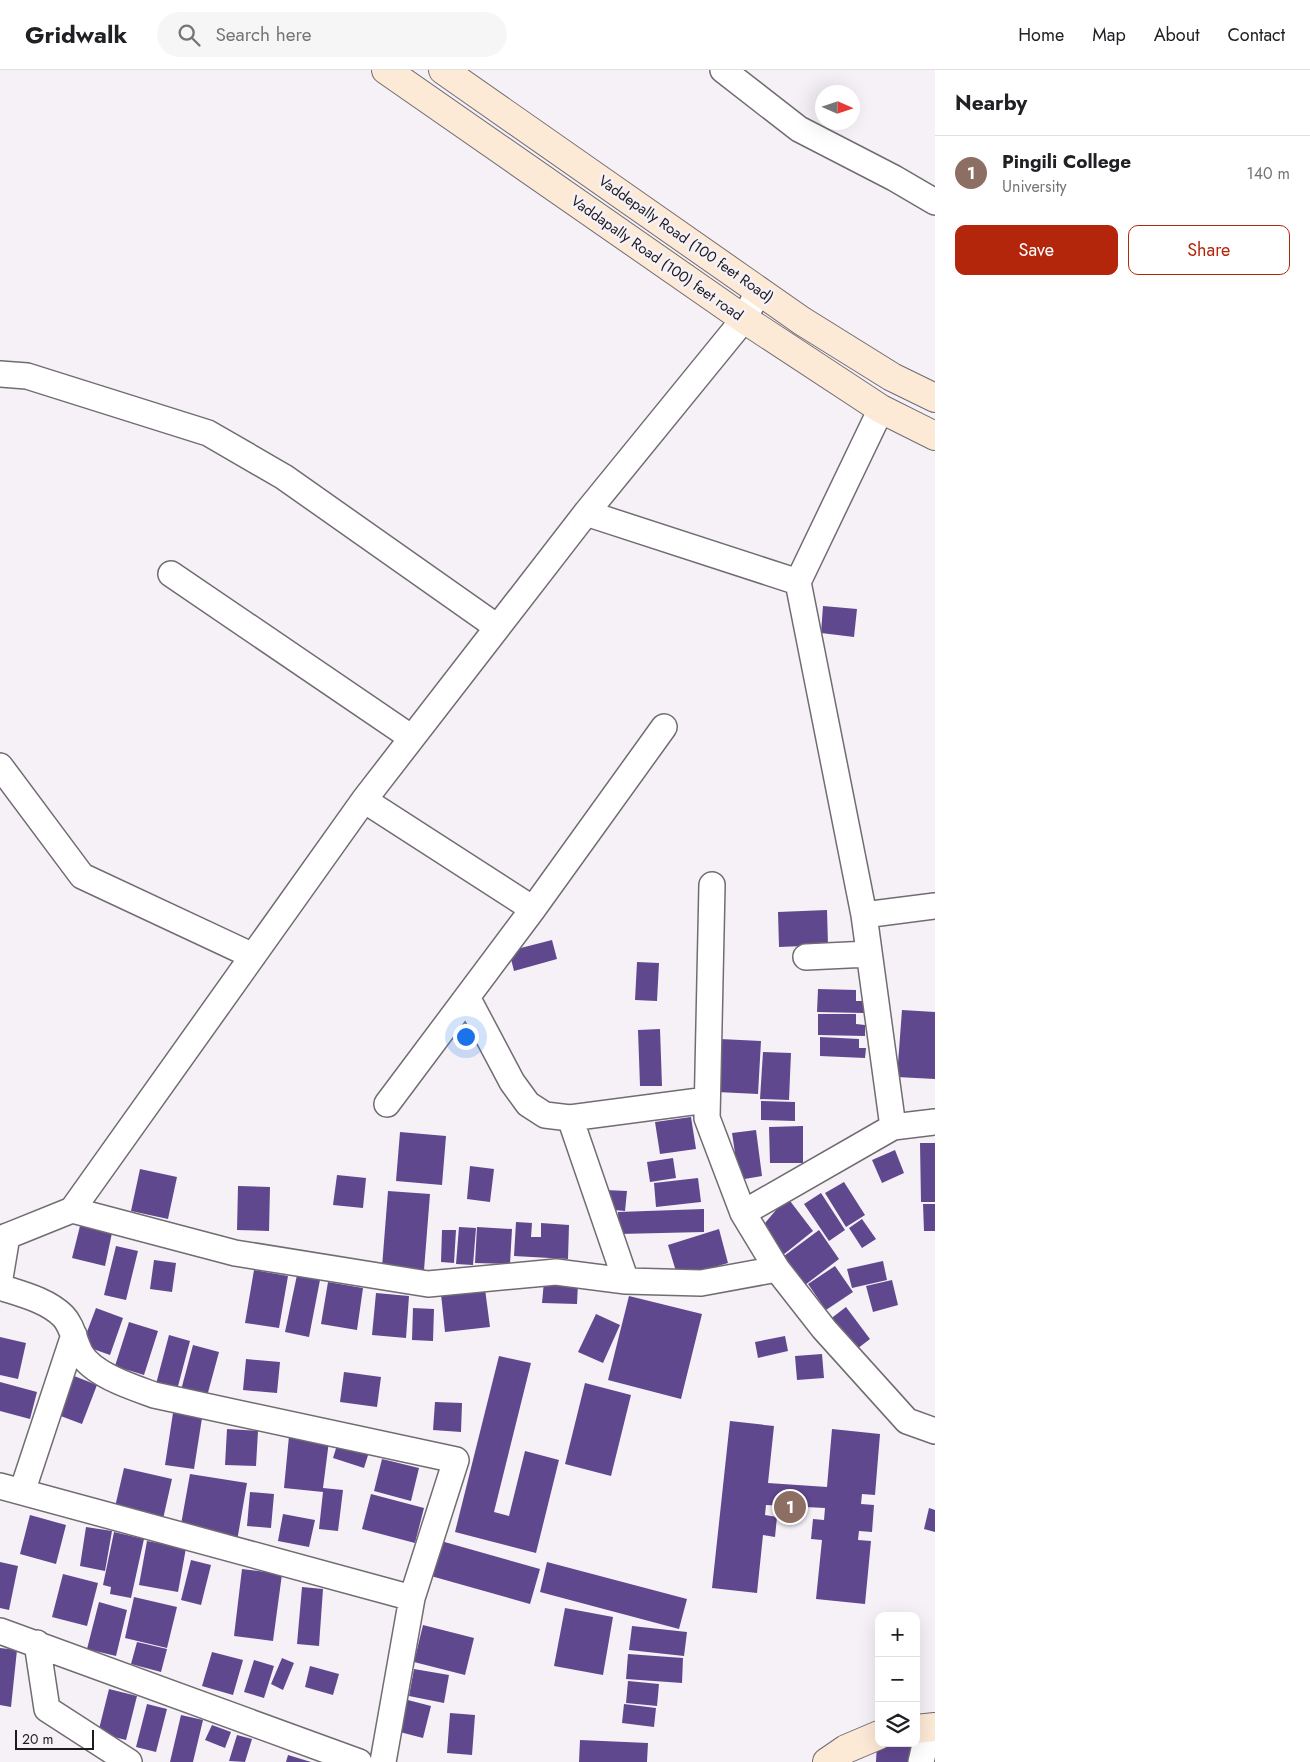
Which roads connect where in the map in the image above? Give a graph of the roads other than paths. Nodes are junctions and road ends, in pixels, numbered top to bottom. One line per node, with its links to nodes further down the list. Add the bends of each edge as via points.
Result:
1 (386, 70): 6 (main road, Vaddapally Road (100) feet road)
2 (442, 70): 5 (main road, Vaddepally Road (100 feet Road))
3 (723, 70): 4 (street, via 798,129)
4 (935, 202)
5 (759, 290): 6 (street); 8 (main road, Vaddepally Road (100 feet Road), via 892,377)
6 (744, 319): 9 (main road, Vaddapally Road (100) feet road); 11 (street)
7 (0, 374): 14 (street, via 27,376 208,433 284,477)
8 (935, 398)
9 (881, 409): 10 (main road, Vaddapally Road (100) feet road); 13 (street)
10 (935, 436)
11 (586, 513): 13 (street); 14 (street)
12 (170, 574): 16 (street)
13 (798, 582): 22 (street)
14 (497, 627): 16 (street)
15 (664, 726): 21 (street)
16 (412, 738): 18 (street)
17 (0, 766): 24 (street, via 82,876)
18 (364, 800): 21 (street); 24 (street)
19 (712, 885): 27 (street)
20 (935, 906): 22 (street)
21 (533, 909): 26 (street)
22 (864, 915): 23 (street)
23 (870, 954): 25 (street); 31 (street)
24 (253, 956): 32 (street)
25 (806, 957)
26 (467, 997): 28 (street); 29 (street, via 512,1082 528,1104 545,1115)
27 (708, 1100): 29 (street); 33 (street, via 707,1118)
28 (387, 1104)
29 (570, 1118): 37 (street)
30 (935, 1122): 31 (street)
31 (893, 1127): 33 (street)
32 (72, 1210): 34 (street); 37 (street, via 235,1253 428,1284 556,1272)
33 (743, 1213): 35 (street)
34 (3, 1238): 36 (street)
35 (777, 1269): 37 (street, via 701,1283); 40 (street, via 824,1329 907,1421)
36 (0, 1278)
37 (626, 1281)
38 (0, 1287): 39 (street, via 43,1302 63,1316)
39 (74, 1335): 41 (street); 42 (street, via 81,1354 94,1367 119,1382 154,1395 456,1460)
40 (935, 1431)
41 (11, 1489): 42 (street)
42 (412, 1598): 49 (street)
43 (0, 1631): 44 (street)
44 (37, 1643): 47 (street, via 47,1709); 48 (street)
45 (927, 1728): 51 (street)
46 (875, 1737): 50 (main road, via 846,1749)
47 (129, 1762)
48 (359, 1762)
49 (383, 1762)
50 (827, 1762)
51 (920, 1762)

